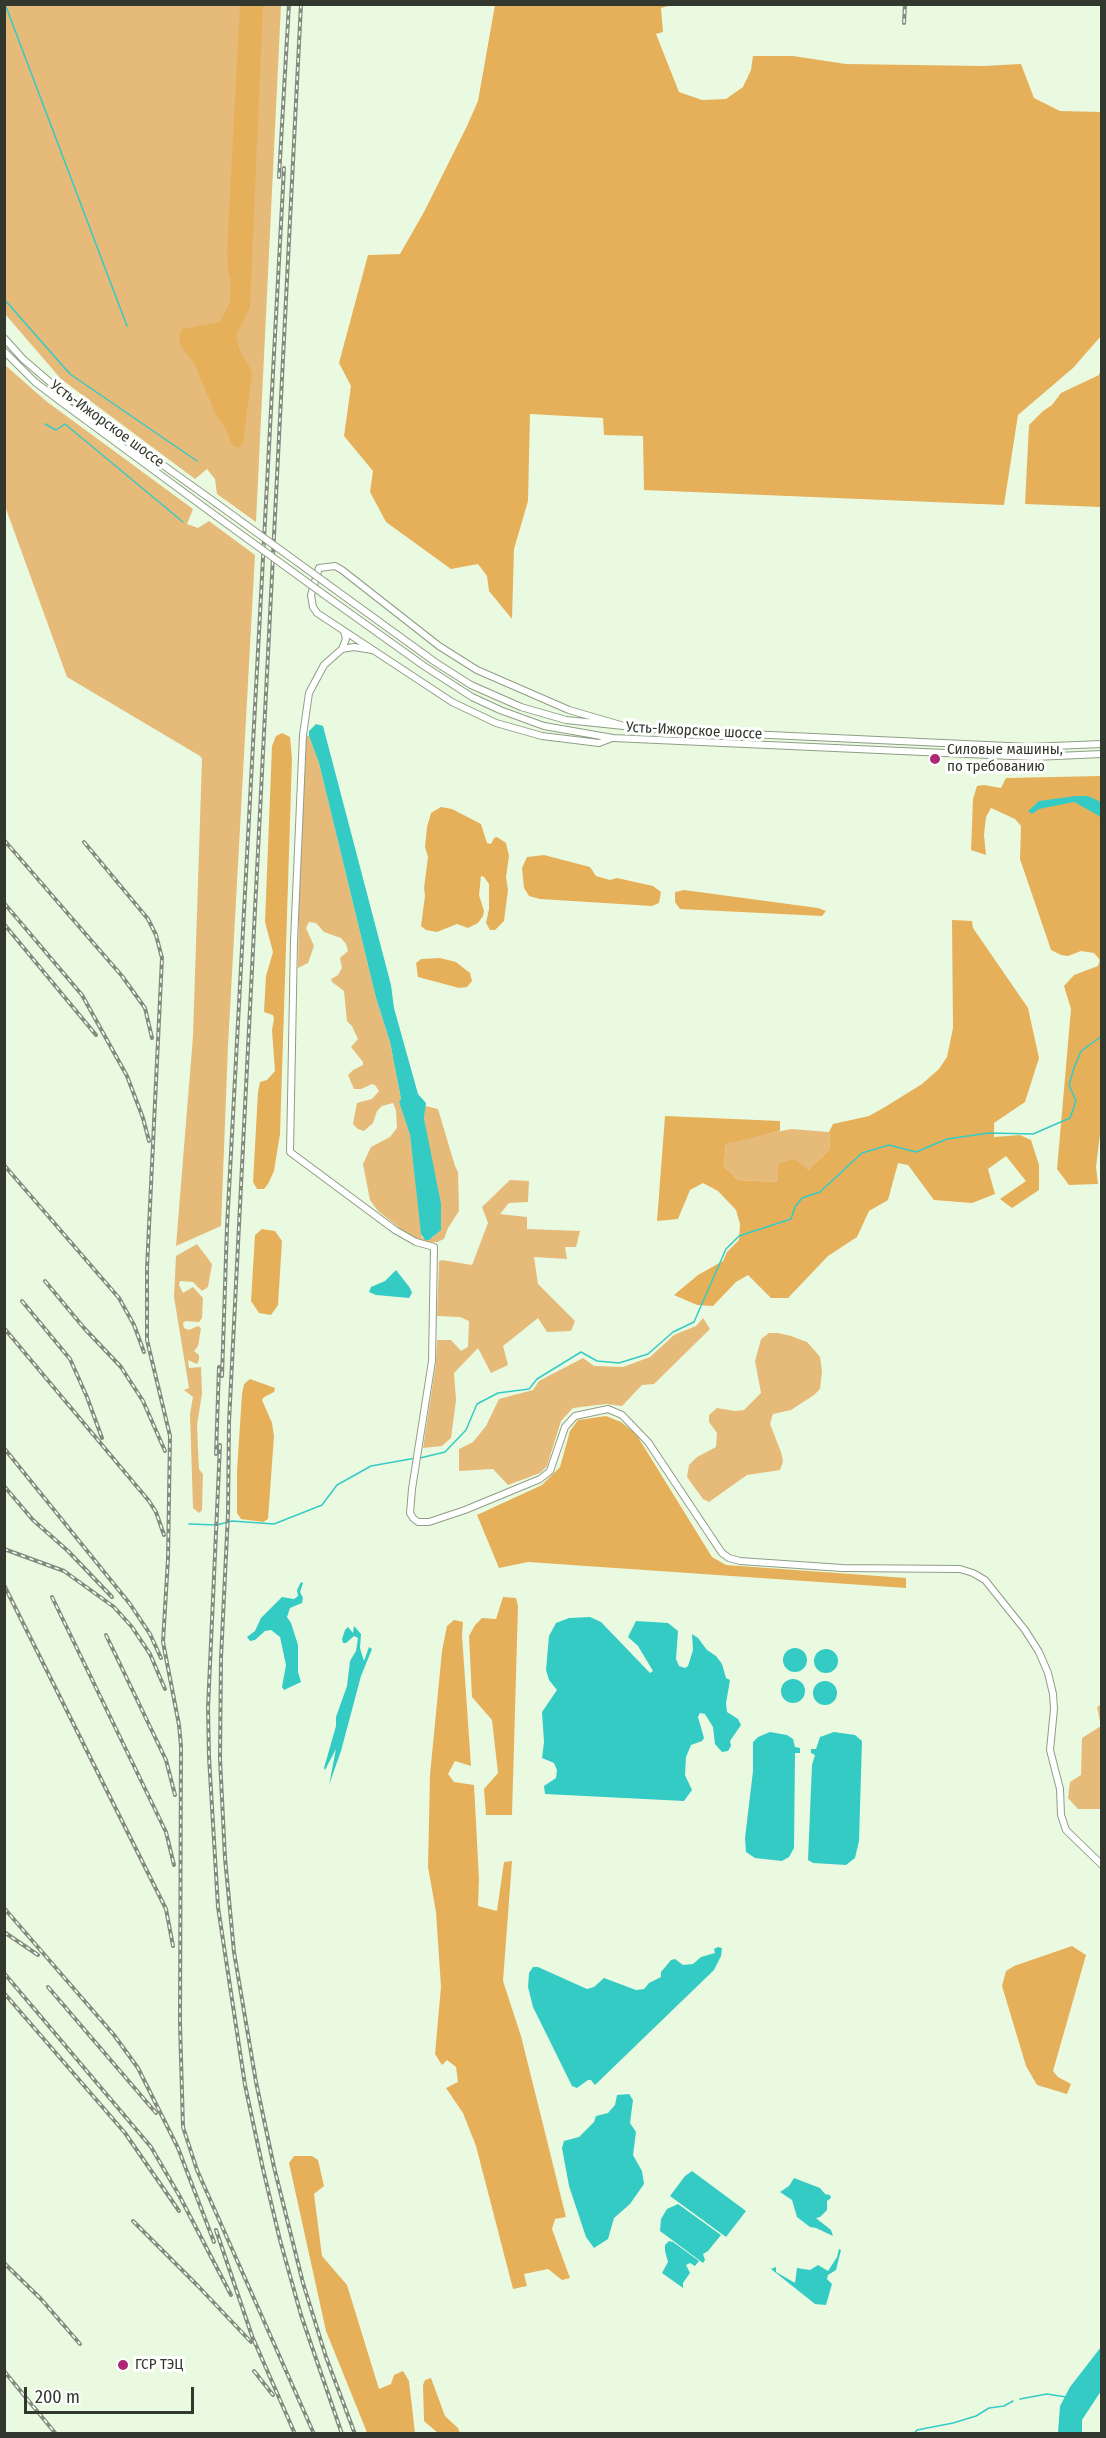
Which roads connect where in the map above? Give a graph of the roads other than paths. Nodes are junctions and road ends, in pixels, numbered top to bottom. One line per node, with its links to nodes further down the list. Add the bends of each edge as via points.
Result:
1 (4, 338): 6 (street, Усть-Ижорское шоссе, bridge, via 65,395 435,662 494,696 540,714)
2 (4, 351): 7 (street, Усть-Ижорское шоссе, bridge, via 60,401 326,596 472,697 544,726)
3 (344, 631): 4 (street); 5 (street); 6 (street, via 313,607 311,596 323,566 342,570 477,670 569,710)
4 (342, 649): 5 (street); 10 (street, via 315,677 303,735 290,1152 394,1230 434,1247 432,1361 410,1514 418,1522 429,1522 540,1479 550,1471 565,1427 575,1416 608,1409 628,1420 648,1442 729,1558 842,1568 960,1569 980,1576 1025,1630 1048,1673 1054,1709 1050,1750 1060,1790 1061,1815 1066,1830)
5 (372, 650): 7 (street, via 442,696 495,723 576,742 599,743)
6 (629, 728): 8 (street, Усть-Ижорское шоссе, via 1029,747)
7 (613, 738): 9 (street, Усть-Ижорское шоссе, via 1034,757)
8 (1101, 744)
9 (1101, 754)
10 (1101, 1865)

